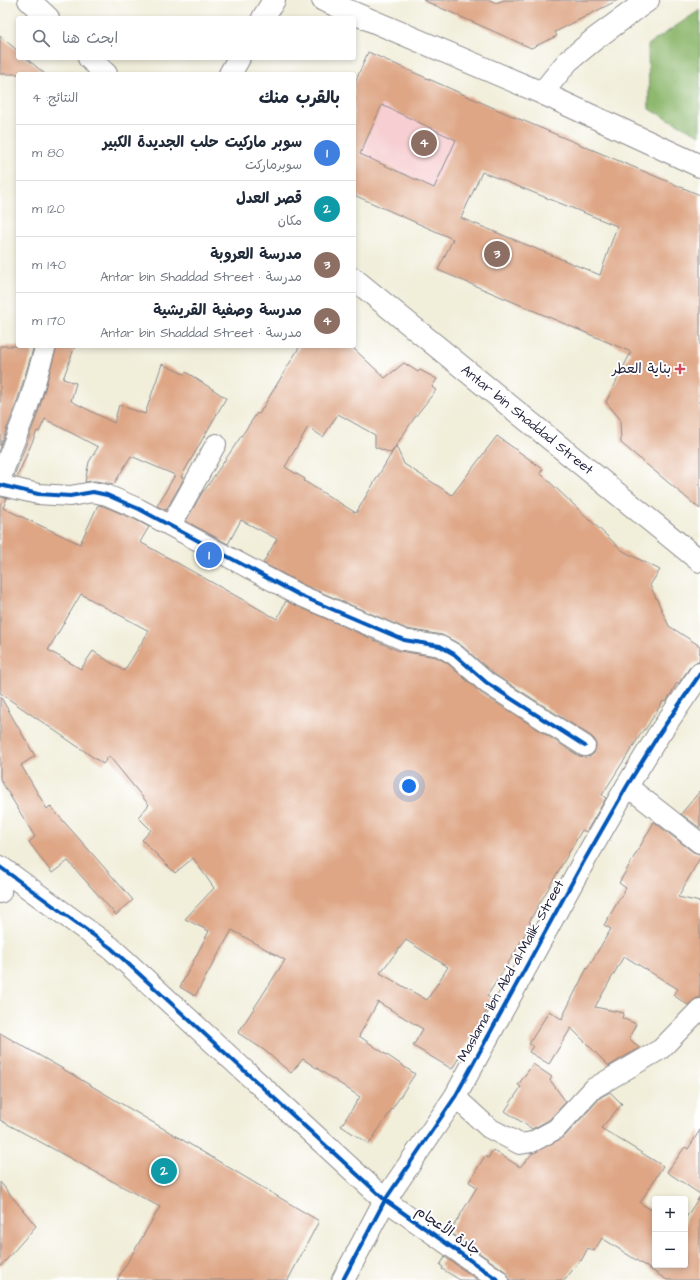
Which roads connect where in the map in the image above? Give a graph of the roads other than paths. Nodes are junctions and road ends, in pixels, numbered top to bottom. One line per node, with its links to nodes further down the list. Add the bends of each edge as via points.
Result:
1 (29, 0): 5 (street)
2 (274, 0): 6 (street)
3 (323, 0): 11 (street)
4 (645, 1): 11 (street, via 568,61)
5 (46, 16)
6 (264, 16)
7 (91, 60): 9 (street)
8 (238, 60): 10 (street)
9 (104, 72)
10 (231, 72)
11 (542, 93): 12 (street)
12 (700, 166)
13 (356, 281): 18 (street, Antar bin Shaddad Street)
14 (45, 348): 16 (street, via 28,407 5,463)
15 (216, 444): 17 (street)
16 (0, 483): 17 (street, via 38,494 70,496 94,492 107,495)
17 (171, 526): 20 (street, via 299,595 404,640 440,646 454,654 487,683)
18 (700, 561)
19 (700, 674): 21 (street, Maslama ibn Abd al-Malik Street)
20 (585, 746)
21 (627, 786): 22 (street); 27 (street, Maslama ibn Abd al-Malik Street)
22 (700, 843)
23 (0, 867): 28 (street, via 111,948)
24 (0, 874): 25 (street)
25 (0, 892)
26 (700, 1009): 27 (street, via 661,1049 594,1088 556,1129 532,1142 520,1144 489,1128)
27 (455, 1097): 28 (street, Maslama ibn Abd al-Malik Street)
28 (385, 1200): 29 (street, Maslama ibn Abd al-Malik Street); 30 (street, جادة الأعجام)
29 (343, 1280)
30 (498, 1280)

